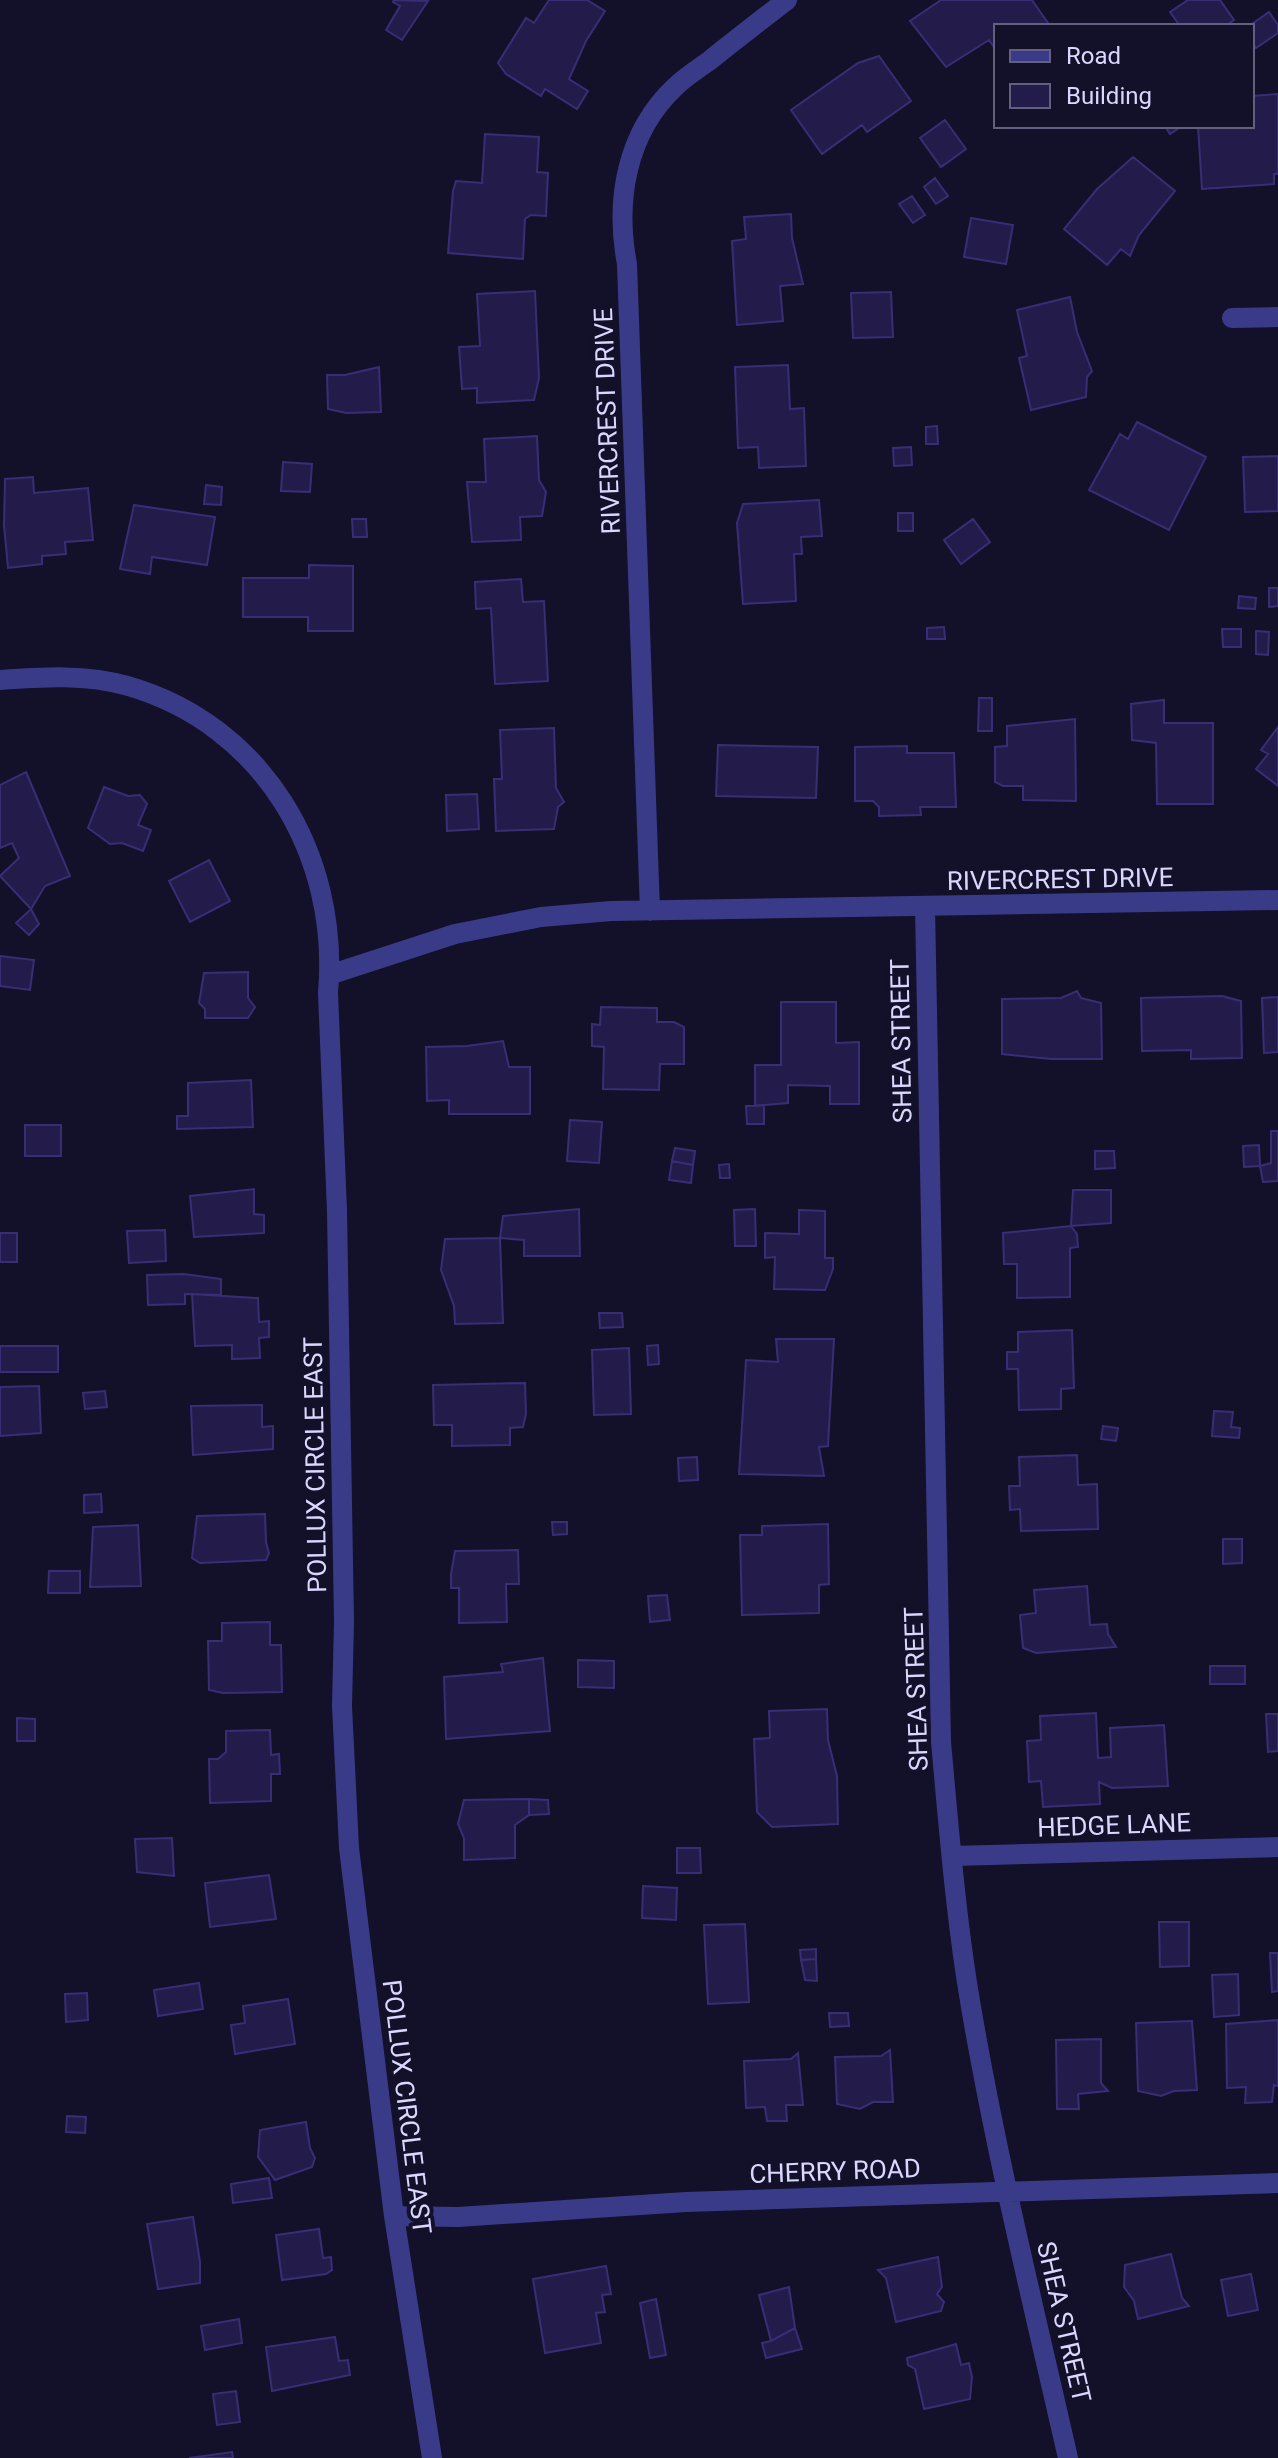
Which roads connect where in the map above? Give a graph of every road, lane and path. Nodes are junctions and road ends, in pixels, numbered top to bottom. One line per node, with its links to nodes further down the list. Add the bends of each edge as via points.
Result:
1 (787, 0): 7 (street, RIVERCREST DRIVE, via 674,87 648,120 631,158 622,198)
2 (1278, 317): 3 (street)
3 (1232, 318)
4 (0, 680): 8 (street, POLLUX CIRCLE EAST, via 66,676 126,685 173,703 225,735 261,770 291,813 313,863 325,916)
5 (1278, 900): 6 (street, RIVERCREST DRIVE)
6 (925, 907): 7 (street, RIVERCREST DRIVE); 10 (street, SHEA STREET, via 941,1742)
7 (650, 911): 8 (street, RIVERCREST DRIVE, via 541,917 455,934)
8 (329, 975): 13 (street, POLLUX CIRCLE EAST, via 349,1848)
9 (1278, 1847): 10 (street, HEDGE LANE)
10 (952, 1856): 12 (street, SHEA STREET, via 970,2005)
11 (1278, 2183): 12 (street, CHERRY ROAD)
12 (1007, 2192): 13 (street, CHERRY ROAD); 15 (street, SHEA STREET)
13 (394, 2216): 14 (street, POLLUX CIRCLE EAST)
14 (432, 2458)
15 (1068, 2458)

